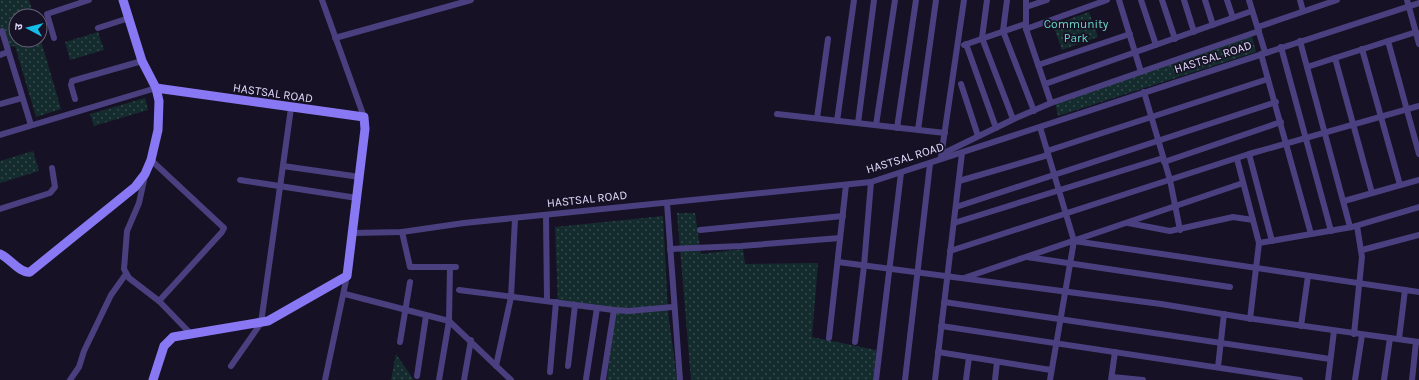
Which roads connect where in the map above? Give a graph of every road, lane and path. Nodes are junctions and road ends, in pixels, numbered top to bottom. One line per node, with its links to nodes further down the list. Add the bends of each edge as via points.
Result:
1 (89, 0): 42 (street, via 47,14)
2 (123, 0): 31 (street)
3 (322, 0): 43 (street)
4 (471, 0): 43 (street)
5 (854, 0): 84 (street)
6 (874, 0): 86 (street)
7 (895, 0): 89 (street)
8 (916, 0): 91 (street)
9 (936, 0): 93 (street)
10 (964, 0): 53 (street)
11 (987, 0): 44 (street)
12 (1007, 0): 37 (street)
13 (1026, 0): 28 (street)
14 (1047, 0): 28 (street)
15 (1107, 0): 34 (street)
16 (1119, 0): 41 (street)
17 (1141, 0): 51 (street)
18 (1162, 0): 46 (street)
19 (1184, 0): 39 (street)
20 (1205, 0): 33 (street)
21 (1227, 0): 32 (street)
22 (1250, 0): 29 (street)
23 (1300, 0): 30 (street)
24 (1335, 0): 25 (street)
25 (1319, 3): 30 (street)
26 (1408, 3): 27 (street, HASTSAL ROAD); 40 (street); 47 (street, HASTSAL ROAD)
27 (1419, 3)
28 (1026, 7): 34 (street)
29 (1252, 11): 32 (street); 36 (street)
30 (1304, 12): 36 (street)
31 (129, 18): 35 (street); 60 (street)
32 (1233, 18): 33 (street)
33 (1213, 25): 39 (street)
34 (1025, 26): 37 (street); 61 (street)
35 (98, 28)
36 (1258, 29): 57 (street); 63 (street)
37 (1002, 31): 44 (street); 77 (street)
38 (2, 32): 55 (street)
39 (1194, 32): 46 (street)
40 (1416, 32): 48 (street); 50 (street)
41 (1130, 34): 56 (street); 61 (street)
42 (54, 38)
43 (335, 38): 80 (street)
44 (982, 38): 49 (street); 83 (street)
45 (828, 39): 82 (street)
46 (1175, 39): 51 (street)
47 (1300, 41): 52 (street, HASTSAL ROAD); 62 (street)
48 (1388, 41): 54 (street); 76 (street)
49 (966, 44): 53 (street); 92 (street)
50 (1419, 44)
51 (1156, 45): 56 (street)
52 (1281, 47): 57 (street, HASTSAL ROAD); 98 (street)
53 (957, 48): 95 (street)
54 (1362, 49): 59 (street); 79 (street)
55 (8, 52): 58 (street); 69 (street)
56 (1136, 52): 63 (street); 66 (street)
57 (1263, 53): 64 (street); 68 (street, HASTSAL ROAD)
58 (0, 55)
59 (1335, 58): 62 (street); 87 (street)
60 (142, 61): 67 (street); 70 (street, via 72,81)
61 (1038, 65): 66 (street)
62 (1307, 67): 94 (street)
63 (1141, 72): 72 (street)
64 (1268, 79): 71 (street); 81 (street)
65 (961, 84): 97 (street)
66 (1045, 84): 72 (street)
67 (156, 88): 75 (street, HASTSAL ROAD); 88 (street); 107 (street, via 159,101 158,130)
68 (1144, 92): 81 (street); 90 (street, HASTSAL ROAD)
69 (22, 98): 73 (street); 88 (street)
70 (75, 99)
71 (1276, 102): 85 (street); 99 (street)
72 (1051, 103): 77 (street)
73 (0, 104)
74 (1419, 106): 76 (street)
75 (291, 108): 80 (street, HASTSAL ROAD); 110 (street)
76 (1408, 109): 79 (street); 104 (street)
77 (1034, 111): 83 (street)
78 (778, 114): 82 (street)
79 (1381, 116): 87 (street); 123 (street)
80 (364, 117): 115 (street)
81 (1152, 117): 99 (street); 102 (street)
82 (817, 118): 84 (street)
83 (1013, 119): 92 (street)
84 (837, 121): 86 (street)
85 (1281, 122): 100 (street); 108 (street)
86 (858, 123): 89 (street)
87 (1353, 124): 94 (street); 126 (street)
88 (31, 125): 96 (street)
89 (876, 125): 91 (street)
90 (1040, 127): 101 (street, HASTSAL ROAD); 102 (street)
91 (897, 128): 93 (street)
92 (996, 128): 97 (street)
93 (918, 130): 95 (street)
94 (1326, 132): 98 (street); 128 (street)
95 (945, 133): 105 (street)
96 (0, 135)
97 (978, 136): 105 (street)
98 (1306, 138): 100 (street); 144 (street)
99 (1158, 141): 108 (street); 114 (street)
100 (1286, 144): 103 (street); 147 (street)
101 (962, 153): 105 (street, HASTSAL ROAD); 119 (street)
102 (1047, 153): 114 (street); 119 (street)
103 (1249, 154): 106 (street); 151 (street)
104 (1419, 154)
105 (941, 157): 109 (street, HASTSAL ROAD)
106 (1237, 159): 117 (street); 121 (street)
107 (151, 160): 113 (street); 178 (street, via 224,229)
108 (1164, 160): 117 (street); 125 (street)
109 (930, 164): 112 (street, HASTSAL ROAD); 163 (street)
110 (283, 166): 115 (street); 124 (street)
111 (52, 168): 133 (street, via 55,187 50,193)
112 (901, 173): 120 (street, HASTSAL ROAD); 162 (street)
113 (146, 174): 156 (street, via 107,211 30,272 23,272); 164 (street, via 127,231 124,263)
114 (1053, 175): 125 (street); 131 (street)
115 (360, 177): 127 (street)
116 (240, 180): 124 (street)
117 (1170, 180): 130 (street); 134 (street)
118 (1419, 180): 123 (street)
119 (959, 181): 131 (street)
120 (871, 182): 122 (street, HASTSAL ROAD); 160 (street)
121 (1243, 183): 130 (street); 138 (street)
122 (846, 184): 129 (street, HASTSAL ROAD); 136 (street)
123 (1400, 185): 126 (street)
124 (281, 186): 127 (street); 192 (street)
125 (1058, 191): 134 (street); 139 (street)
126 (1372, 193): 128 (street)
127 (358, 198): 146 (street)
128 (1344, 201): 141 (street)
129 (666, 203): 135 (street, HASTSAL ROAD); 153 (street)
130 (1176, 206): 140 (street); 143 (street)
131 (956, 207): 139 (street)
132 (1419, 207): 141 (street)
133 (0, 210)
134 (1065, 214): 150 (street); 155 (street)
135 (546, 215): 137 (street, HASTSAL ROAD); 179 (street)
136 (843, 216): 142 (street); 149 (street)
137 (515, 218): 145 (street, HASTSAL ROAD); 177 (street)
138 (1253, 220): 143 (street, via 1233,217); 152 (street)
139 (954, 223): 155 (street)
140 (1126, 223): 143 (street, via 1170,231); 150 (street)
141 (1354, 227): 144 (street); 154 (street)
142 (700, 230)
143 (1180, 230)
144 (1331, 231): 147 (street)
145 (402, 232): 146 (street, HASTSAL ROAD); 191 (street, via 410,267 453,267)
146 (353, 233): 165 (street)
147 (1310, 234): 151 (street)
148 (1419, 235): 154 (street)
149 (840, 238): 153 (street); 158 (street)
150 (1074, 241): 157 (street); 159 (street); 161 (street)
151 (1272, 241): 152 (street)
152 (1259, 243): 161 (street)
153 (670, 249): 183 (street)
154 (1362, 250): 170 (street)
155 (950, 251): 166 (street)
156 (0, 254)
157 (1026, 257): 159 (street); 168 (street)
158 (838, 262): 160 (street); 199 (street)
159 (1070, 265): 171 (street); 174 (street)
160 (864, 266): 162 (street); 204 (street)
161 (1257, 267): 167 (street); 189 (street)
162 (890, 269): 163 (street); 231 (street)
163 (918, 273): 166 (street); 232 (street)
164 (126, 274): 178 (street); 223 (street, via 111,295)
165 (347, 276): 176 (street); 192 (street)
166 (948, 276): 168 (street); 181 (street)
167 (1308, 276): 170 (street); 194 (street)
168 (962, 278): 174 (street)
169 (410, 282): 185 (street)
170 (1360, 284): 173 (street); 197 (street)
171 (1230, 287)
172 (459, 290): 177 (street)
173 (1405, 290): 175 (street); 202 (street)
174 (1066, 292): 187 (street); 190 (street)
175 (1419, 292)
176 (345, 294): 185 (street); 225 (street)
177 (511, 298): 179 (street); 214 (street)
178 (159, 300): 196 (street)
179 (547, 301): 180 (street)
180 (556, 302): 182 (street); 218 (street)
181 (944, 302): 190 (street); 193 (street)
182 (576, 305): 184 (street); 215 (street)
183 (673, 307): 186 (street); 230 (street)
184 (597, 308): 186 (street); 222 (street)
185 (406, 309): 188 (street); 203 (street)
186 (614, 310): 229 (street)
187 (1224, 314): 189 (street); 207 (street)
188 (426, 316): 191 (street); 219 (street)
189 (1250, 319): 194 (street)
190 (1060, 320): 205 (street); 207 (street)
191 (449, 321): 201 (street); 226 (street)
192 (261, 323): 196 (street); 213 (street)
193 (942, 326): 205 (street); 208 (street)
194 (1301, 326): 195 (street)
195 (1334, 331): 197 (street); 211 (street)
196 (190, 333): 224 (street, via 167,341)
197 (1354, 334): 198 (street)
198 (1362, 335): 200 (street); 240 (street)
199 (829, 338)
200 (1390, 338): 202 (street); 241 (street)
201 (471, 340): 214 (street); 227 (street)
202 (1399, 340): 206 (street)
203 (400, 342)
204 (855, 342)
205 (1056, 342): 209 (street); 217 (street)
206 (1418, 342): 242 (street)
207 (1221, 343): 211 (street); 216 (street)
208 (938, 352): 210 (street); 233 (street)
209 (1115, 352): 216 (street); 221 (street)
210 (969, 357): 212 (street); 234 (street)
211 (1330, 359): 239 (street)
212 (997, 362): 217 (street); 235 (street)
213 (231, 366)
214 (496, 366): 220 (street)
215 (568, 366)
216 (1218, 368): 238 (street)
217 (1051, 370): 236 (street)
218 (550, 372)
219 (417, 376)
220 (504, 377): 228 (street)
221 (1112, 378): 237 (street)
222 (586, 379)
223 (70, 380)
224 (153, 380)
225 (325, 380)
226 (440, 380)
227 (464, 380)
228 (511, 380)
229 (603, 380)
230 (680, 380)
231 (876, 380)
232 (905, 380)
233 (935, 380)
234 (966, 380)
235 (994, 380)
236 (1050, 380)
237 (1142, 380)
238 (1300, 380)
239 (1328, 380)
240 (1355, 380)
241 (1384, 380)
242 (1412, 380)

